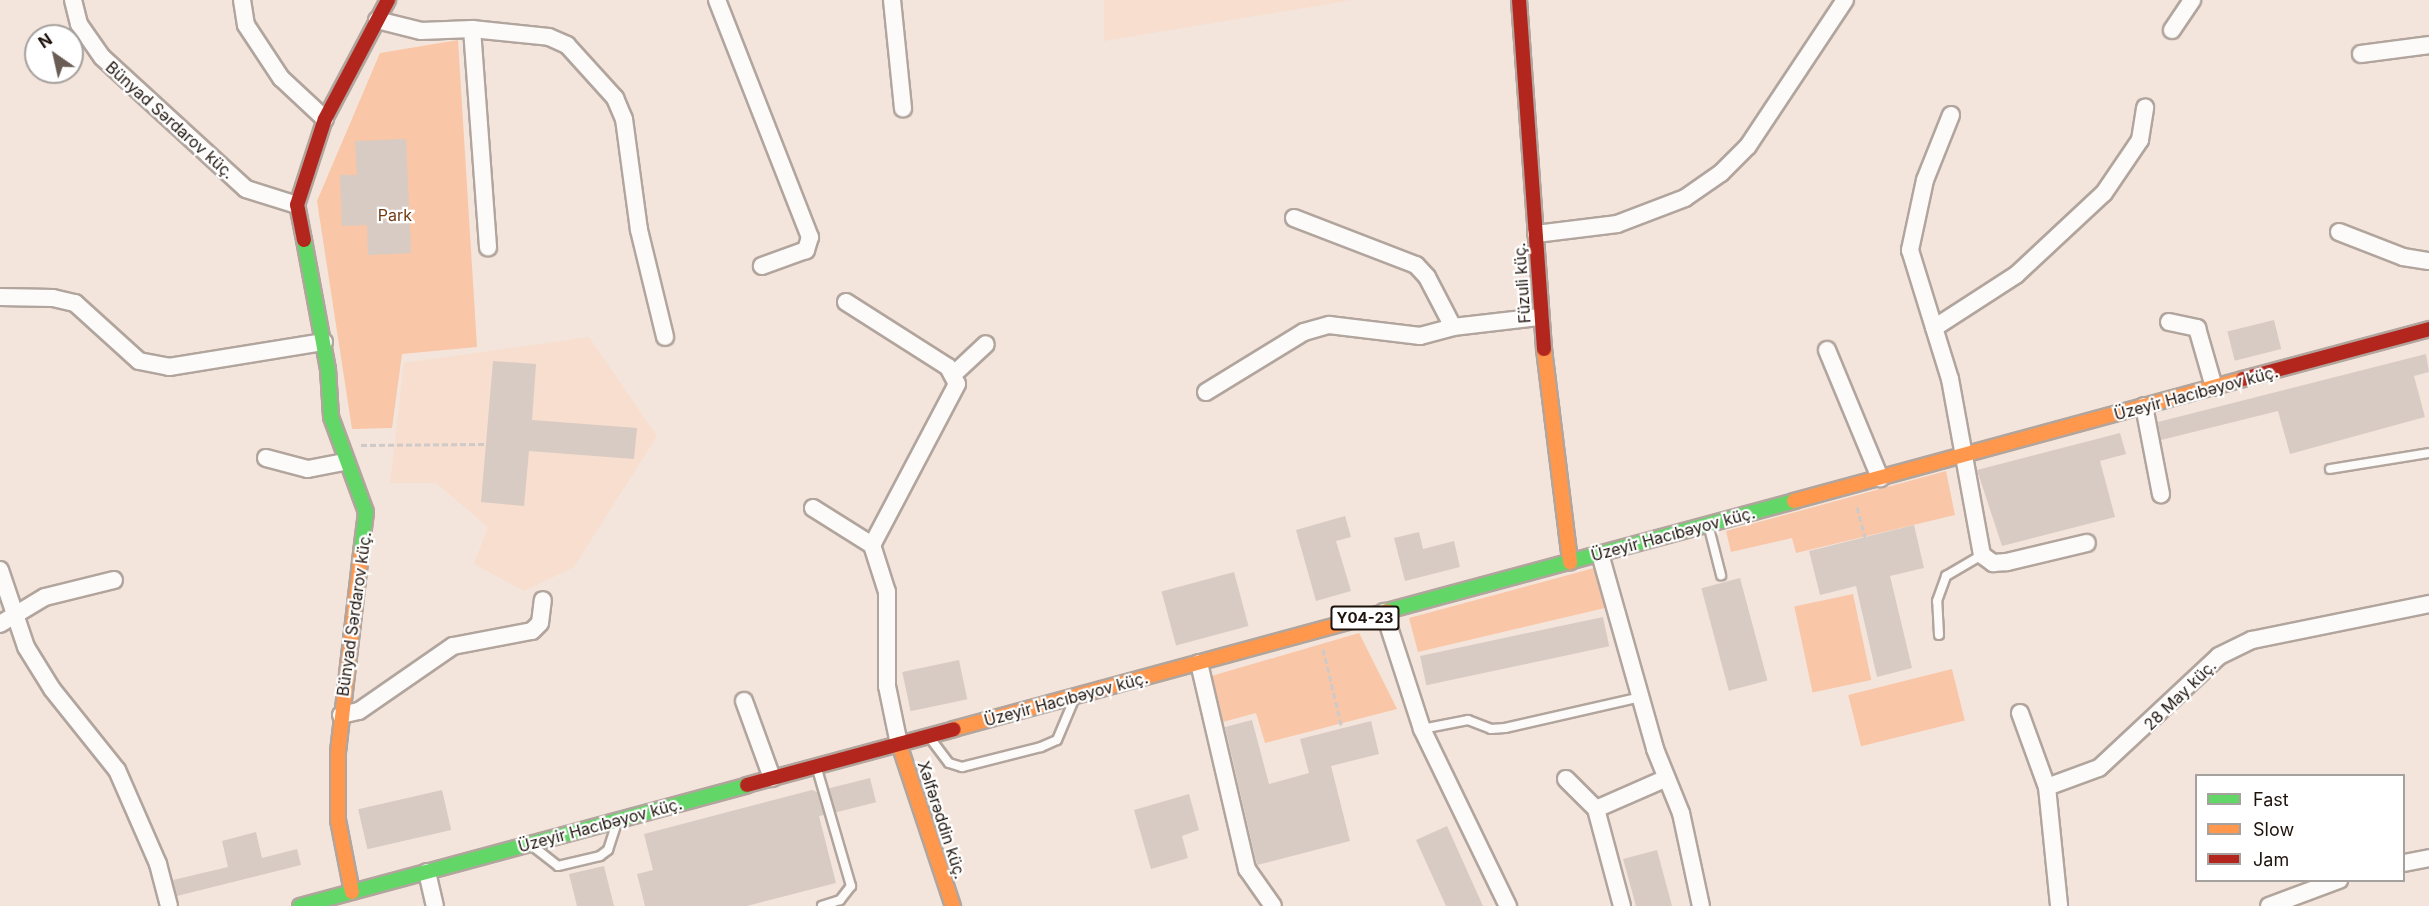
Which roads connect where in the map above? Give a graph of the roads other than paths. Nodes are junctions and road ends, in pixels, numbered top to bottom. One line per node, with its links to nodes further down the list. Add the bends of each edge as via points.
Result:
1 (72, 0): 18 (street, Bünyad Sərdarov küç., via 79,24 102,57 237,182 246,189)
2 (242, 0): 17 (street, via 246,25 281,78)
3 (388, 0): 9 (main road, Bünyad Sərdarov küç.)
4 (717, 0): 24 (street, via 810,237 806,249)
5 (892, 0): 15 (street)
6 (1519, 0): 21 (main road, Füzuli küç.)
7 (1845, 0): 21 (street, via 1748,146 1721,173 1685,198 1617,224)
8 (2192, 0): 11 (street)
9 (377, 20): 10 (street, via 421,31); 17 (main road, Bünyad Sərdarov küç.)
10 (472, 29): 22 (street); 32 (street, via 549,37 567,45 615,98 624,119 639,230)
11 (2172, 30)
12 (2429, 45): 13 (street)
13 (2361, 54)
14 (2145, 107): 30 (street, via 2140,140 2104,193 2016,275)
15 (903, 108)
16 (1950, 115): 30 (street, via 1924,180 1910,250)
17 (325, 119): 18 (main road, Bünyad Sərdarov küç.)
18 (297, 206): 33 (main road, Bünyad Sərdarov küç.)
19 (1294, 218): 29 (street, via 1416,265 1427,277)
20 (2339, 232): 23 (street, via 2386,252)
21 (1536, 234): 27 (main road, Füzuli küç.)
22 (488, 247)
23 (2429, 261)
24 (762, 266)
25 (0, 297): 33 (street, via 53,297 75,303 139,361 169,367)
26 (846, 302): 36 (street)
27 (1540, 317): 29 (street); 53 (main road, Füzuli küç.)
28 (2169, 322): 37 (street, via 2197,328)
29 (1453, 327): 38 (street, via 1419,336 1329,325 1304,332)
30 (1934, 328): 41 (street, via 1950,379)
31 (2429, 329): 37 (main road, Üzeyir Hacıbəyov küç. / Y04-23)
32 (665, 337)
33 (324, 342): 43 (main road, Bünyad Sərdarov küç.)
34 (986, 344): 36 (street)
35 (1827, 350): 45 (street)
36 (955, 373): 50 (street, via 957,384)
37 (2214, 387): 39 (main road, Üzeyir Hacıbəyov küç. / Y04-23)
38 (1206, 392)
39 (2144, 406): 41 (main road, Üzeyir Hacıbəyov küç. / Y04-23); 46 (street)
40 (2429, 453): 44 (lane)
41 (1962, 456): 45 (main road, Üzeyir Hacıbəyov küç. / Y04-23); 52 (street)
42 (266, 458): 43 (street, via 308,469)
43 (345, 462): 68 (main road, Bünyad Sərdarov küç., via 360,492 367,526)
44 (2330, 470)
45 (1880, 478): 48 (main road, Üzeyir Hacıbəyov küç. / Y04-23)
46 (2161, 494)
47 (813, 508): 50 (street)
48 (1708, 525): 51 (main road, Üzeyir Hacıbəyov küç. / Y04-23); 55 (lane)
49 (2087, 543): 52 (street, via 2007,562 1993,563)
50 (872, 544): 71 (street, via 887,592 886,686)
51 (1600, 554): 53 (main road, Üzeyir Hacıbəyov küç. / Y04-23); 65 (street)
52 (1982, 555): 62 (lane, via 1946,576 1937,602)
53 (1570, 562): 60 (main road, Üzeyir Hacıbəyov küç. / Y04-23)
54 (0, 570): 59 (street)
55 (1721, 575)
56 (114, 580): 59 (street, via 45,597)
57 (543, 600): 68 (street, via 540,623 532,631 453,646 359,711)
58 (2429, 604): 76 (street, 28 May küç., via 2283,631 2244,644 2219,656 2099,768)
59 (15, 612): 61 (street); 86 (street, via 26,647 52,689 117,770 158,864)
60 (1384, 612): 63 (main road, Üzeyir Hacıbəyov küç. / Y04-23); 69 (street)
61 (0, 624)
62 (1939, 635)
63 (1198, 663): 64 (main road, Üzeyir Hacıbəyov küç. / Y04-23); 91 (street, via 1247,869)
64 (1075, 696): 70 (main road, Üzeyir Hacıbəyov küç. / Y04-23); 70 (lane, via 1067,726 1057,740 1041,747 962,767 949,763)
65 (1641, 697): 69 (lane, via 1505,728 1491,729 1468,720); 75 (street)
66 (744, 701): 73 (street)
67 (2020, 713): 76 (street)
68 (340, 715): 85 (main road, Bünyad Sərdarov küç., via 338,820)
69 (1422, 729): 92 (street)
70 (928, 736): 71 (main road, Üzeyir Hacıbəyov küç. / Y04-23)
71 (899, 744): 72 (main road, Üzeyir Hacıbəyov küç. / Y04-23); 90 (main road, Xəlfərəddin küç.)
72 (816, 766): 73 (main road, Üzeyir Hacıbəyov küç. / Y04-23); 89 (lane, via 851,886 840,900)
73 (772, 778): 78 (main road, Üzeyir Hacıbəyov küç. / Y04-23)
74 (1566, 778): 77 (street)
75 (1667, 778): 77 (street); 94 (street, via 1681,813)
76 (2047, 787): 95 (street)
77 (1596, 809): 93 (street)
78 (618, 820): 79 (main road, Üzeyir Hacıbəyov küç. / Y04-23); 79 (lane, via 608,850 600,856 558,866)
79 (530, 843): 82 (main road, Üzeyir Hacıbəyov küç. / Y04-23)
80 (2429, 858): 81 (street)
81 (2405, 863)
82 (427, 872): 85 (main road, Üzeyir Hacıbəyov küç. / Y04-23); 88 (street)
83 (2327, 882): 84 (street)
84 (2292, 888): 96 (street)
85 (352, 892): 87 (main road, Üzeyir Hacıbəyov küç. / Y04-23)
86 (169, 906)
87 (300, 906)
88 (435, 906)
89 (822, 906)
90 (953, 906)
91 (1273, 906)
92 (1508, 906)
93 (1622, 906)
94 (1701, 906)
95 (2060, 906)
96 (2269, 906)

